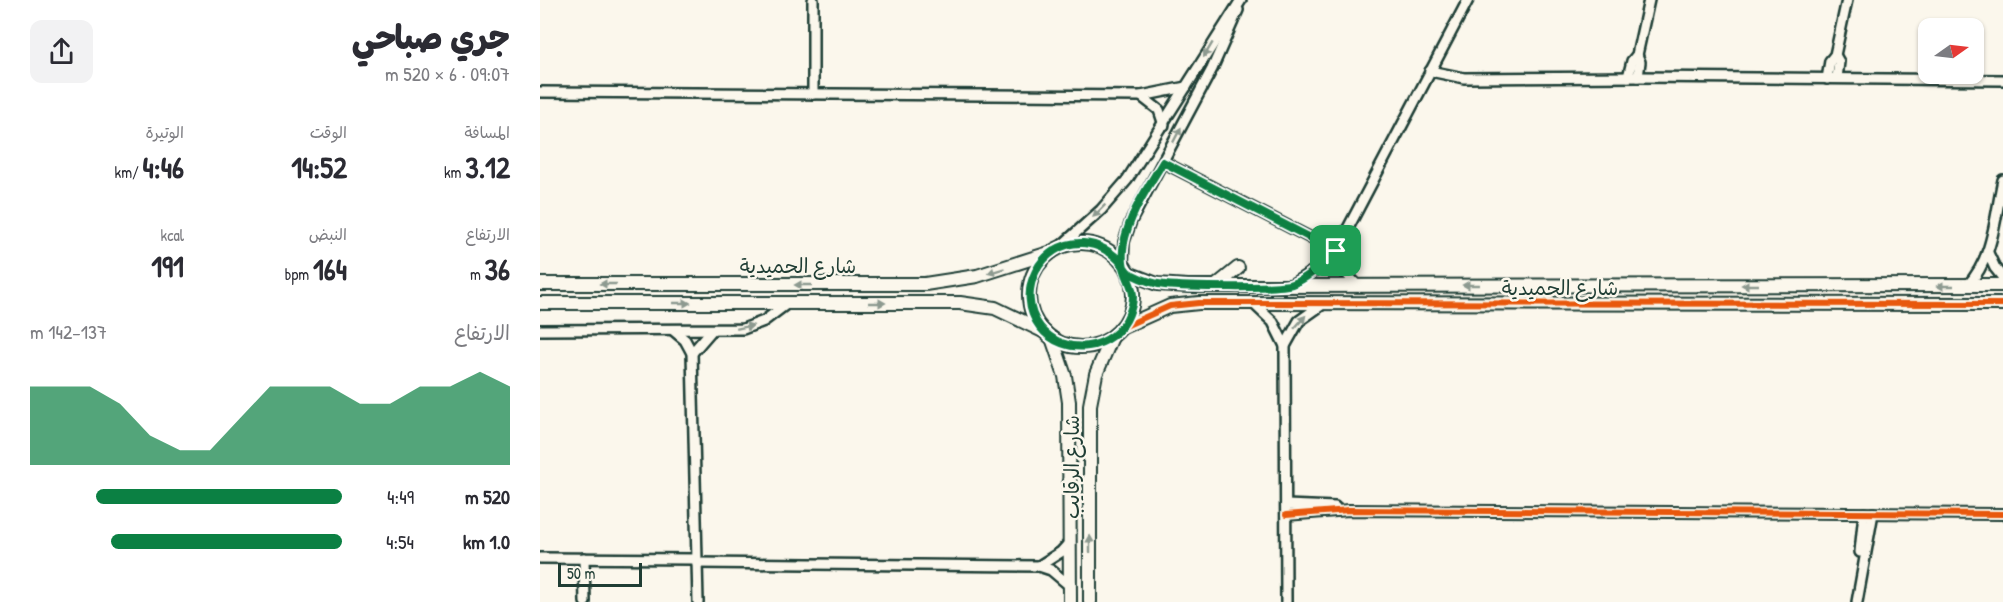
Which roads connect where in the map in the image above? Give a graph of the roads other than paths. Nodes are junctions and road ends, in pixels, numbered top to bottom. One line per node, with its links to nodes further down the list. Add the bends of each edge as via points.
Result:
1 (813, 0): 12 (street)
2 (1468, 0): 6 (street)
3 (1649, 0): 7 (street, via 1637,55 1632,61)
4 (1847, 0): 8 (street, via 1835,55 1830,61)
5 (1241, 1): 10 (street, one-way to 10); 15 (street, one-way to 5, via 1220,53)
6 (1430, 71): 7 (street, via 1464,78); 18 (street)
7 (1633, 77): 8 (street)
8 (1832, 78): 9 (street)
9 (2003, 80)
10 (1186, 87): 13 (street); 14 (street)
11 (540, 92): 12 (street)
12 (813, 94): 13 (street)
13 (1141, 96): 14 (street, via 1159,110)
14 (1164, 125): 17 (street, one-way to 17, via 1114,196)
15 (1163, 162): 18 (street); 21 (street, via 1131,221 1124,242)
16 (2003, 180): 19 (street)
17 (1055, 250): 21 (street, via 1076,243 1094,245 1110,252); 23 (street, شارع الحميدية, one-way to 23, via 977,276 925,284); 38 (street, via 1034,273 1029,290 1034,317)
18 (1336, 251): 25 (street); 26 (street, via 1343,270)
19 (1988, 253): 22 (street); 28 (street)
20 (1238, 268): 24 (street)
21 (1126, 269): 24 (street, شارع الحميدية, via 1166,285); 37 (street, via 1133,297 1130,313)
22 (2003, 278)
23 (540, 284)
24 (1218, 285): 25 (street, شارع الحميدية)
25 (1291, 285): 26 (street, شارع الحميدية)
26 (1357, 285): 28 (street, شارع الحميدية, one-way to 26)
27 (2003, 285): 28 (street, شارع الحميدية)
28 (1967, 286)
29 (540, 303): 30 (street, شارع الحميدية, one-way to 30)
30 (788, 303): 36 (street, one-way to 30, via 754,326); 38 (street, شارع الحميدية, one-way to 38, via 978,304 1012,314)
31 (1254, 304): 32 (street, شارع الحميدية); 37 (street, شارع الحميدية, via 1179,305 1155,311); 39 (street, via 1273,322)
32 (1323, 304): 33 (street, شارع الحميدية); 39 (street, one-way to 32, via 1299,321)
33 (2003, 304)
34 (540, 330): 35 (street)
35 (674, 330): 36 (street); 40 (street)
36 (712, 330): 40 (street)
37 (1117, 332): 38 (street, via 1087,347 1069,346); 53 (street, شارع الرقايب, one-way to 37, via 1090,405 1096,374)
38 (1048, 335): 44 (street, شارع الرقايب, via 1065,376 1069,402)
39 (1285, 346): 41 (street)
40 (692, 353): 47 (street)
41 (1286, 510): 42 (street); 54 (street)
42 (1869, 513): 43 (street); 55 (street)
43 (2003, 514)
44 (1070, 542): 48 (street); 49 (street, شارع الرقايب)
45 (540, 558): 46 (street)
46 (584, 558): 47 (street); 50 (street)
47 (697, 561): 48 (street); 51 (street)
48 (1039, 566): 49 (street)
49 (1070, 586): 52 (street, شارع الرقايب)
50 (585, 602)
51 (698, 602)
52 (1070, 602)
53 (1090, 602)
54 (1286, 602)
55 (1857, 602)

